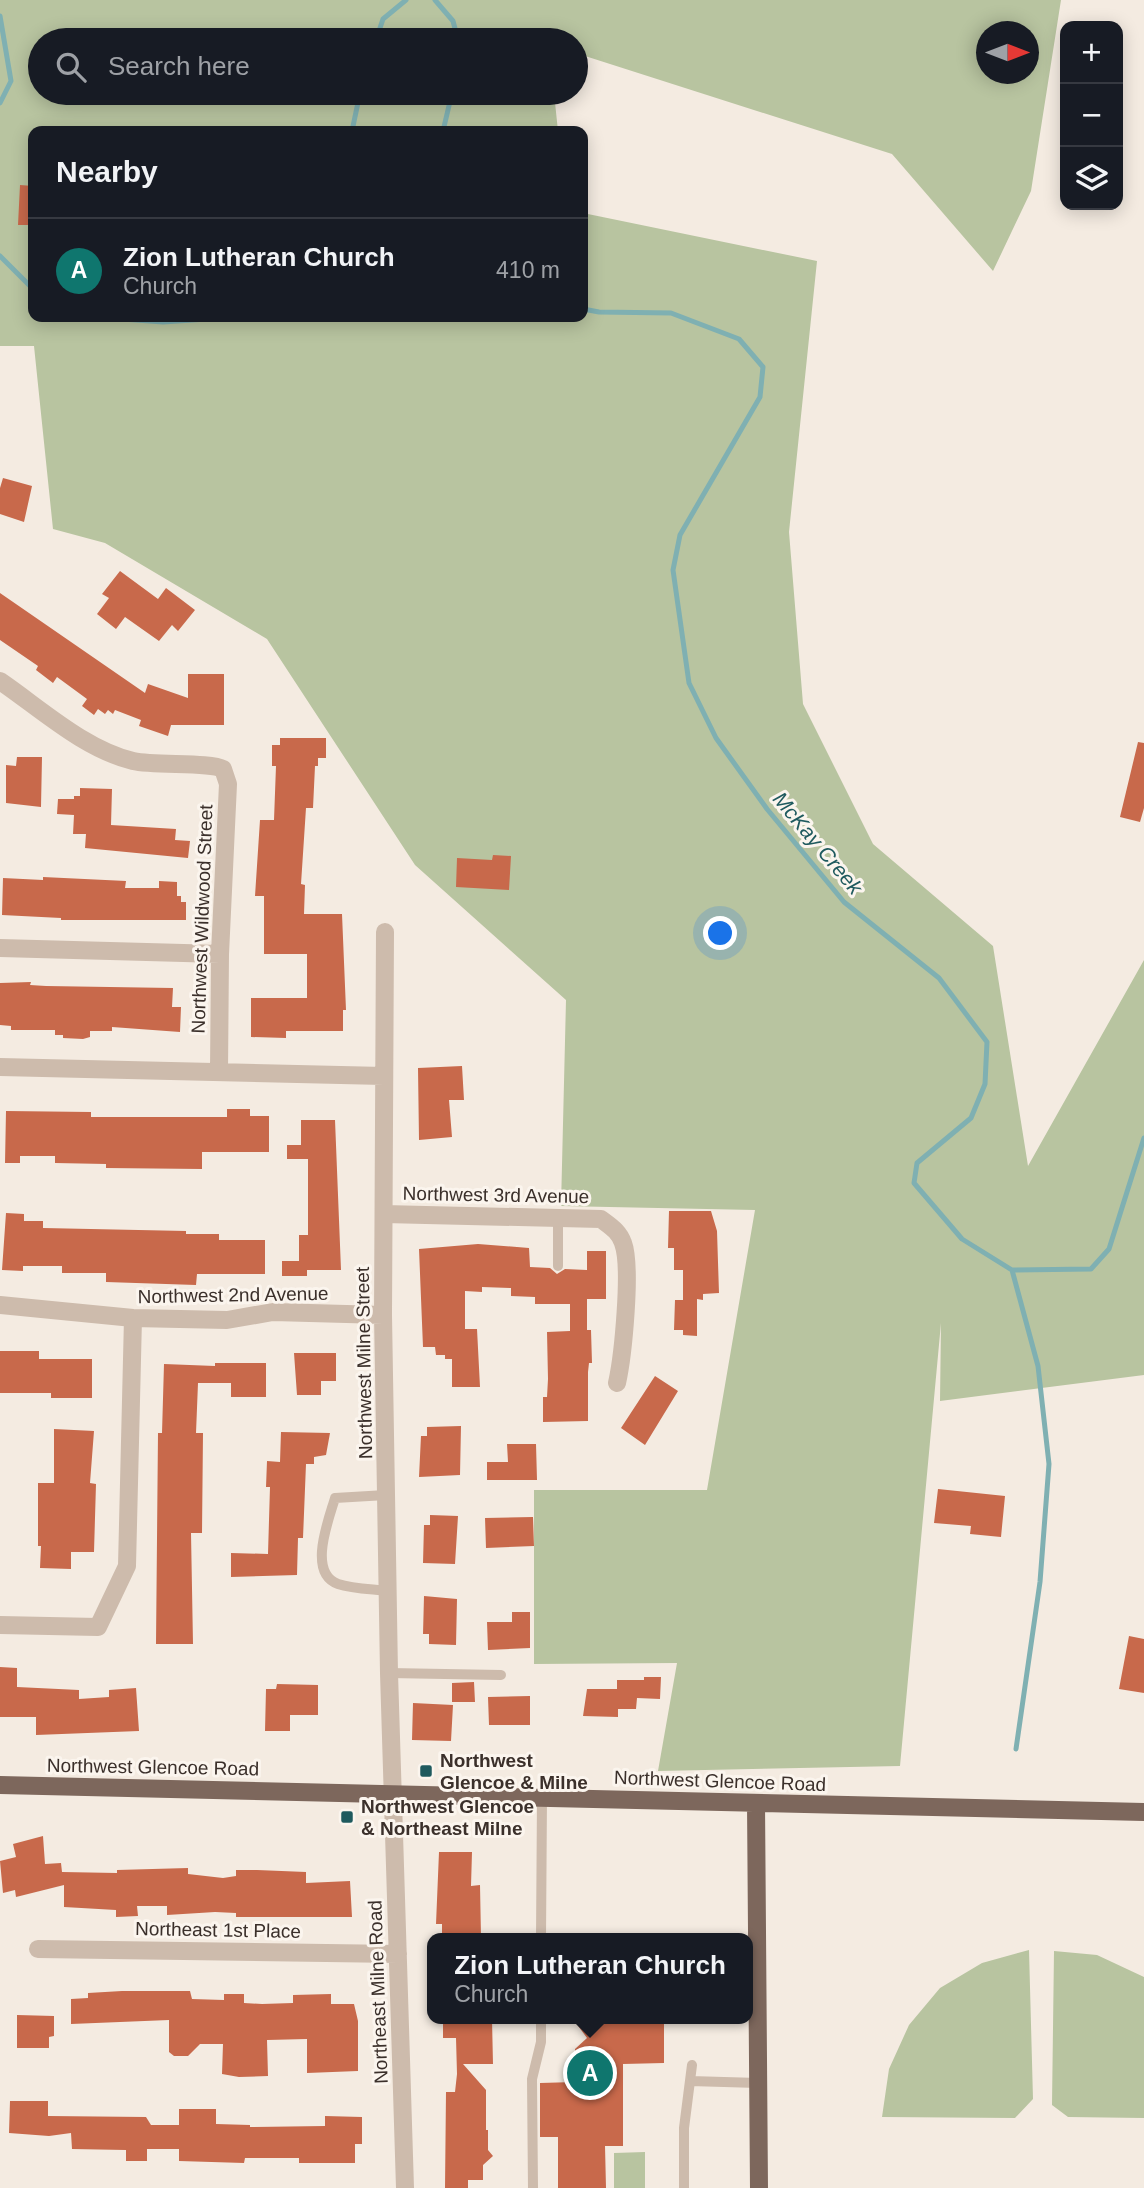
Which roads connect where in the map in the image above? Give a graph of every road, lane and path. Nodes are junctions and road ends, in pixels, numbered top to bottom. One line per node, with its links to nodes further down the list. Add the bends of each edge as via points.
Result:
1 (0, 681): 4 (street, Northwest Wildwood Street, via 110,753 154,765 223,769 228,784)
2 (385, 932): 7 (street, Northwest Milne Street)
3 (0, 948): 4 (street)
4 (220, 954): 6 (street, Northwest Wildwood Street)
5 (0, 1068): 6 (street)
6 (219, 1072): 7 (street)
7 (384, 1076): 8 (street, Northwest Milne Street)
8 (384, 1214): 9 (street, Northwest 3rd Avenue); 12 (street, Northwest Milne Street)
9 (558, 1216): 10 (lane); 14 (street, Northwest 3rd Avenue, via 601,1219 615,1229 623,1243 623,1355)
10 (558, 1266)
11 (0, 1305): 13 (street, Northwest 2nd Avenue)
12 (383, 1315): 13 (street, Northwest 2nd Avenue, via 273,1312 227,1320); 15 (street, Northwest Milne Street)
13 (133, 1318): 17 (street, via 127,1566 98,1627)
14 (617, 1383)
15 (386, 1495): 16 (street, Northwest Milne Street); 16 (lane, via 335,1498 322,1558 327,1575 337,1583)
16 (388, 1591): 18 (street, Northwest Milne Street)
17 (0, 1625)
18 (389, 1673): 19 (lane); 21 (street, Northwest Milne Street)
19 (501, 1675)
20 (0, 1785): 21 (main road, Northwest Glencoe Road)
21 (391, 1794): 22 (main road, Northwest Glencoe Road); 27 (street, Northeast Milne Road)
22 (542, 1797): 23 (main road, Northwest Glencoe Road); 25 (lane)
23 (756, 1803): 24 (main road, Northwest Glencoe Road); 31 (main road)
24 (1144, 1812)
25 (541, 1933)
26 (38, 1949): 27 (street, Northeast 1st Place)
27 (398, 1954): 32 (street, Northeast Milne Road)
28 (541, 2024): 33 (lane, via 532,2079)
29 (692, 2065): 30 (lane)
30 (690, 2081): 31 (lane); 34 (lane)
31 (758, 2083): 35 (main road)
32 (405, 2188)
33 (533, 2188)
34 (684, 2188)
35 (759, 2188)

